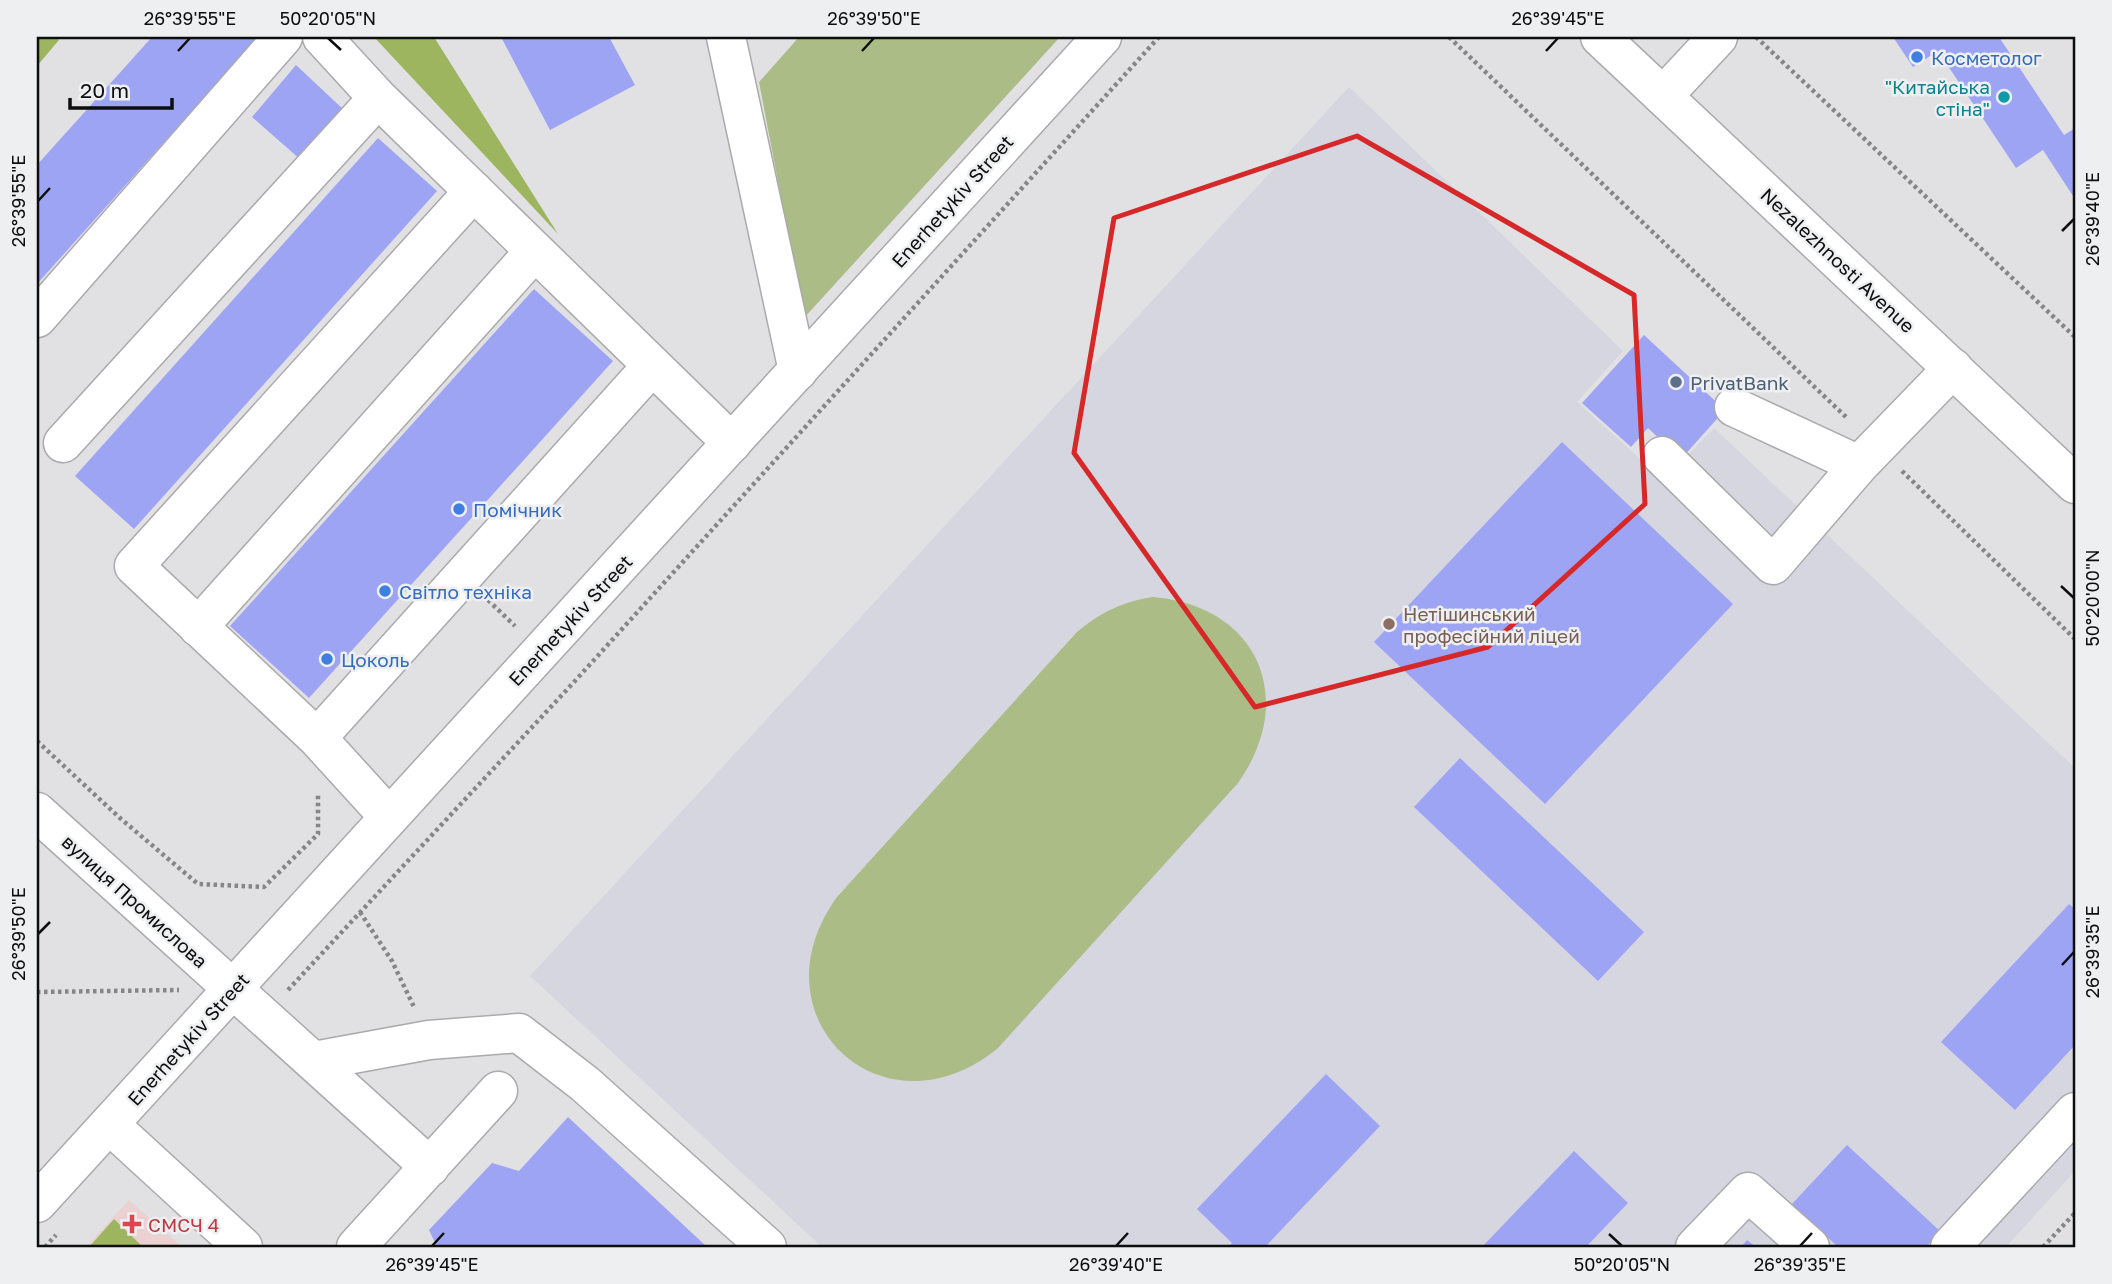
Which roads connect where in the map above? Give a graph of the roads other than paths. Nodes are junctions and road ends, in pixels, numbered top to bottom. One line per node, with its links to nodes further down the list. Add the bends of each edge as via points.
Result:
1 (284, 37): 11 (main road)
2 (322, 37): 8 (main road)
3 (726, 37): 14 (main road)
4 (1102, 37): 14 (main road, Enerhetykiv Street)
5 (1600, 37): 7 (main road, Nezalezhnosti Avenue)
6 (1718, 37): 7 (main road)
7 (1663, 96): 13 (main road, Nezalezhnosti Avenue)
8 (378, 98): 9 (main road); 16 (main road)
9 (474, 191): 10 (main road); 21 (main road, via 134,566)
10 (533, 253): 12 (main road); 21 (main road)
11 (37, 317)
12 (651, 367): 17 (main road); 22 (main road)
13 (1953, 368): 19 (main road); 20 (main road, Nezalezhnosti Avenue)
14 (798, 371): 17 (main road, Enerhetykiv Street)
15 (1734, 407): 19 (main road)
16 (63, 443)
17 (732, 443): 24 (main road, Enerhetykiv Street)
18 (1662, 456): 19 (main road, via 1773,565)
19 (1868, 456)
20 (2075, 484)
21 (198, 627): 22 (main road)
22 (317, 738): 24 (main road)
23 (37, 812): 25 (main road, вулиця Промислова)
24 (389, 817): 25 (main road, Enerhetykiv Street)
25 (234, 990): 26 (main road, вулиця Промислова); 29 (main road, Enerhetykiv Street)
26 (314, 1061): 30 (main road, вулиця Промислова); 34 (main road, via 429,1040 519,1033 585,1084)
27 (498, 1091): 30 (main road)
28 (2075, 1112): 37 (main road)
29 (110, 1125): 31 (main road, Enerhetykiv Street); 32 (main road)
30 (430, 1167): 33 (main road)
31 (50, 1215)
32 (243, 1247)
33 (356, 1247)
34 (767, 1247)
35 (1695, 1247): 36 (main road, via 1748,1192)
36 (1810, 1247)
37 (1950, 1247)

